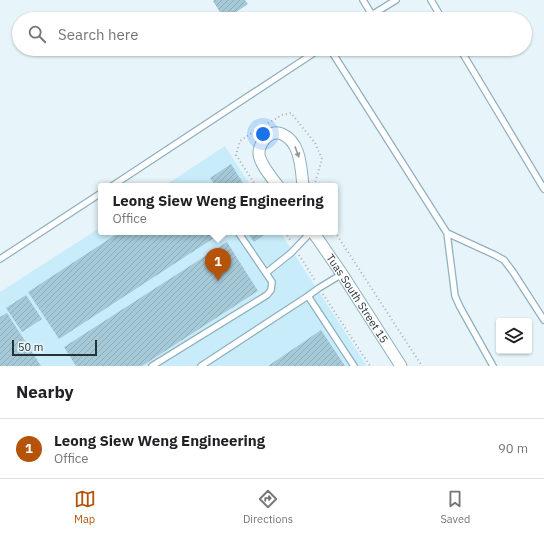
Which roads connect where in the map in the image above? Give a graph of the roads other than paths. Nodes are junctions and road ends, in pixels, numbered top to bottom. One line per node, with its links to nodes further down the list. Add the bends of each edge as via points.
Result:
1 (363, 0): 4 (lane)
2 (396, 0): 5 (lane)
3 (431, 0): 6 (lane)
4 (370, 12)
5 (377, 12)
6 (438, 12)
7 (309, 56): 10 (lane)
8 (334, 56): 15 (lane)
9 (464, 56): 13 (lane)
10 (117, 183)
11 (276, 183): 12 (street, one-way to 12, via 262,164 259,152 266,137 279,133 285,135 294,145)
12 (303, 183)
13 (544, 189)
14 (98, 195): 19 (lane)
15 (447, 233): 23 (lane, via 504,260); 28 (lane, via 455,296)
16 (240, 235): 20 (lane)
17 (309, 235): 20 (lane)
18 (314, 235): 21 (street, Tuas South Street 15)
19 (0, 259)
20 (266, 273): 24 (lane, via 272,282 267,296)
21 (342, 274): 22 (lane); 27 (street, Tuas South Street 15)
22 (308, 296): 25 (lane); 26 (lane)
23 (544, 320)
24 (152, 366)
25 (200, 366)
26 (354, 366)
27 (401, 366)
28 (493, 366)

